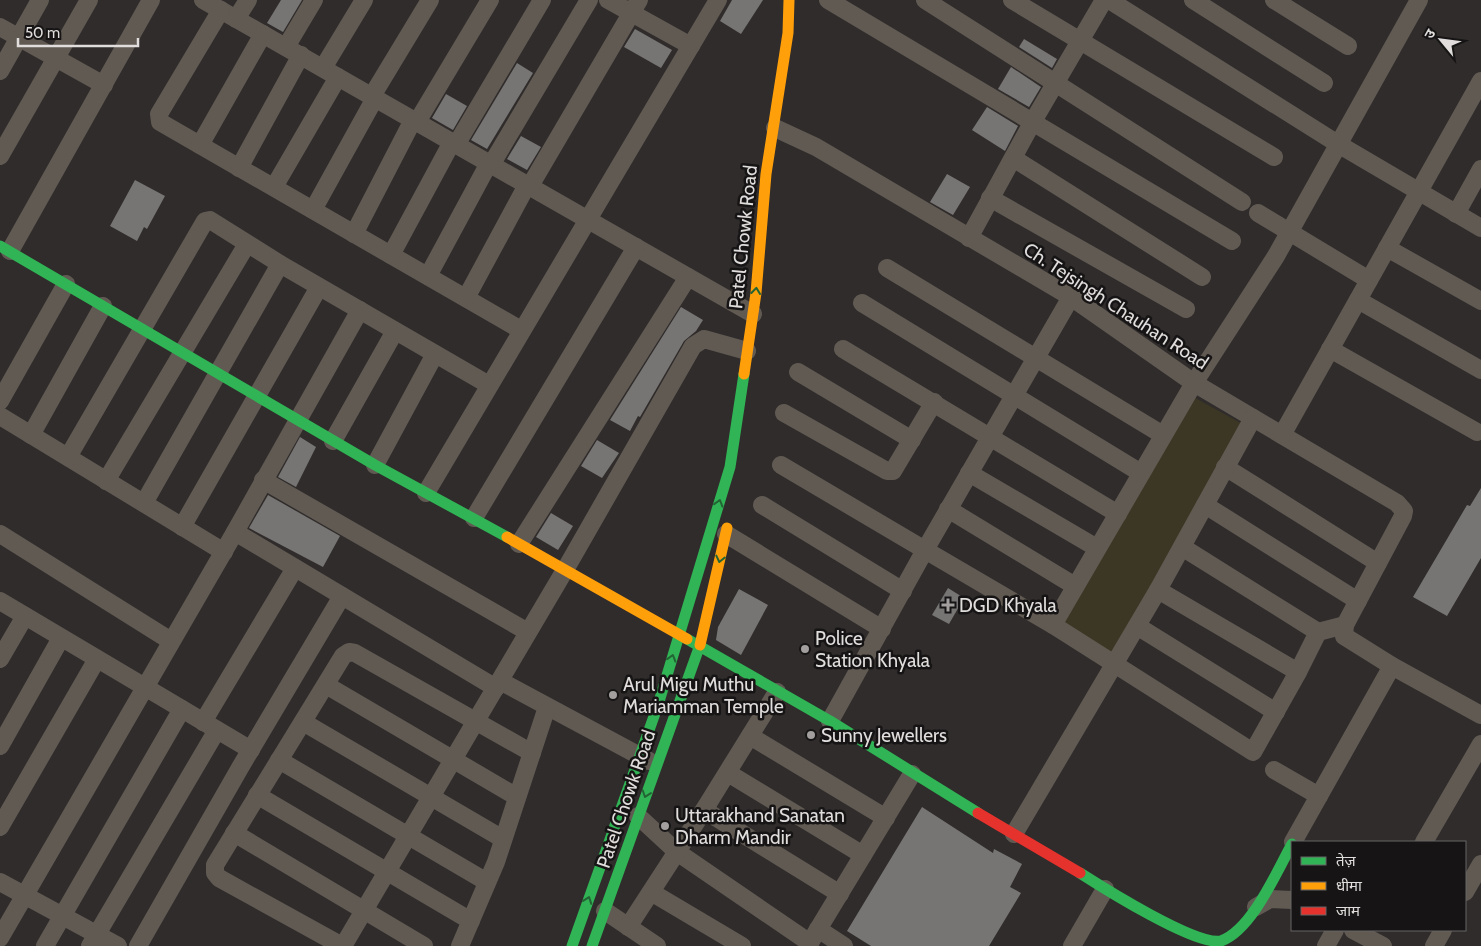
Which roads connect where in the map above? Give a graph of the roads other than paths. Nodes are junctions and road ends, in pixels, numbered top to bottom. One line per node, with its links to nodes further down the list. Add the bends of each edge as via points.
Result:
1 (40, 0): 28 (street)
2 (89, 0): 33 (street)
3 (151, 0): 39 (street)
4 (203, 0): 24 (street)
5 (248, 0): 25 (street)
6 (314, 0): 32 (street)
7 (364, 0): 35 (street)
8 (430, 0): 40 (street)
9 (490, 0): 41 (street)
10 (542, 0): 44 (street)
11 (589, 0): 51 (street)
12 (608, 0): 23 (street)
13 (718, 0): 30 (street)
14 (789, 0): 43 (street, via 788,34)
15 (828, 0): 42 (street)
16 (925, 0): 38 (street)
17 (1012, 0): 29 (street)
18 (1104, 0): 29 (street)
19 (1109, 0): 45 (street)
20 (1193, 0): 37 (street)
21 (1274, 0): 31 (street)
22 (1419, 0): 45 (street)
23 (636, 7): 30 (street); 55 (street)
24 (220, 10): 25 (street); 46 (street, via 159,114 164,126)
25 (236, 19): 27 (street)
26 (0, 27): 28 (street)
27 (263, 34): 32 (street); 46 (street)
28 (19, 37): 33 (street); 34 (street)
29 (1080, 41): 38 (street); 49 (street)
30 (690, 46): 63 (street)
31 (1348, 46)
32 (293, 51): 35 (street); 53 (street)
33 (56, 58): 39 (street); 48 (street)
34 (0, 71)
35 (330, 73): 40 (street); 56 (street)
36 (1481, 81): 57 (street)
37 (1324, 82)
38 (1056, 83): 42 (street); 59 (street)
39 (104, 85): 71 (street)
40 (373, 97): 41 (street); 60 (street)
41 (415, 121): 44 (street); 66 (street)
42 (1032, 123): 50 (street); 68 (street)
43 (774, 128): 47 (street); 67 (street, Ch. Tejsingh Chauhan Road, via 816,147)
44 (454, 143): 51 (street); 73 (street)
45 (1338, 144): 57 (street); 65 (street)
46 (200, 145): 53 (street)
47 (771, 150): 52 (street, Patel Chowk Road); 90 (street, Patel Chowk Road, one-way to 47)
48 (0, 156)
49 (1274, 157)
50 (1013, 158): 58 (street); 78 (street)
51 (490, 164): 55 (street); 76 (street)
52 (777, 167)
53 (239, 168): 56 (street)
54 (1481, 169): 62 (street)
55 (528, 186): 63 (street); 83 (street)
56 (274, 187): 60 (street)
57 (1418, 192): 62 (street); 72 (street)
58 (990, 198): 67 (street); 88 (street)
59 (1242, 202)
60 (313, 210): 66 (street)
61 (1258, 213): 65 (street)
62 (1456, 214): 64 (street)
63 (587, 219): 70 (street); 93 (street)
64 (1481, 228)
65 (1289, 231): 79 (street); 103 (street)
66 (354, 234): 73 (street)
67 (969, 238): 82 (street, Ch. Tejsingh Chauhan Road)
68 (1232, 241)
69 (247, 244): 74 (street); 91 (street, via 210,220 205,221); 97 (street)
70 (636, 247): 77 (street); 137 (street)
71 (5, 248): 80 (street)
72 (1387, 248): 79 (street); 85 (street)
73 (391, 255): 76 (street)
74 (280, 264): 81 (street); 102 (street)
75 (887, 268): 99 (street)
76 (428, 276): 83 (street)
77 (688, 277): 90 (street); 142 (street)
78 (1202, 277)
79 (1369, 280): 84 (street)
80 (66, 284): 87 (street); 107 (street)
81 (319, 286): 89 (street); 106 (street)
82 (1071, 297): 99 (street); 103 (street, Ch. Tejsingh Chauhan Road)
83 (466, 298): 93 (street)
84 (1358, 300): 95 (street); 100 (street)
85 (1481, 301)
86 (862, 303): 105 (street)
87 (103, 306): 91 (street); 115 (street)
88 (1186, 309)
89 (360, 310): 92 (street); 112 (street)
90 (753, 314): 96 (street, Patel Chowk Road)
91 (142, 329): 97 (street); 121 (street)
92 (395, 330): 98 (street); 120 (street)
93 (521, 330): 104 (street)
94 (843, 349): 108 (street)
95 (1330, 349): 113 (street); 117 (street)
96 (748, 351): 149 (street, via 704,339 693,346); 163 (street, Patel Chowk Road, one-way to 96, via 730,467)
97 (183, 353): 102 (street); 128 (street)
98 (435, 354): 104 (street); 122 (street)
99 (1037, 358): 105 (street); 116 (street)
100 (1481, 370)
101 (798, 372): 119 (street)
102 (218, 373): 106 (street); 131 (street)
103 (1194, 383): 111 (street, Ch. Tejsingh Chauhan Road); 116 (street)
104 (489, 385): 130 (street)
105 (1015, 395): 118 (street); 126 (street)
106 (257, 396): 112 (street); 138 (street)
107 (0, 401)
108 (934, 402): 118 (street); 119 (street)
109 (784, 413): 119 (street, via 887,471 897,468)
110 (0, 416): 115 (street)
111 (1253, 418): 117 (street, Ch. Tejsingh Chauhan Road); 124 (street)
112 (297, 420): 120 (street); 127 (street)
113 (1477, 432)
114 (747, 434): 129 (street)
115 (31, 435): 121 (street)
116 (1163, 435): 126 (street)
117 (1282, 435): 147 (street, Ch. Tejsingh Chauhan Road, via 1397,503 1404,511)
118 (991, 436): 125 (street); 135 (street)
119 (912, 440)
120 (333, 441): 122 (street)
121 (68, 457): 128 (street)
122 (375, 465): 130 (street)
123 (781, 465): 145 (street)
124 (1225, 467): 133 (street); 147 (street)
125 (969, 473): 134 (street); 144 (street)
126 (1141, 473): 135 (street)
127 (263, 480): 139 (street); 161 (street)
128 (106, 481): 131 (street)
129 (736, 489)
130 (426, 493): 137 (street)
131 (144, 503): 138 (street)
132 (762, 505): 152 (street)
133 (1205, 505): 143 (street); 155 (street)
134 (948, 509): 145 (street); 150 (street)
135 (1118, 514): 144 (street)
136 (730, 516): 141 (street, Patel Chowk Road)
137 (474, 518): 142 (street)
138 (182, 527): 146 (street)
139 (235, 532): 146 (street); 148 (street)
140 (0, 534): 165 (street)
141 (726, 534): 160 (street); 166 (street, Patel Chowk Road, one-way to 166)
142 (519, 544): 149 (street)
143 (1182, 547): 151 (street); 162 (street)
144 (1097, 548): 150 (street)
145 (925, 550): 152 (street); 158 (street)
146 (224, 552): 165 (street)
147 (1378, 563): 155 (street)
148 (295, 568): 153 (street); 183 (street)
149 (565, 570): 161 (street); 163 (street)
150 (1075, 586): 158 (street)
151 (1158, 590): 159 (street); 171 (street)
152 (903, 591): 160 (street)
153 (342, 596): 172 (street); 187 (street)
154 (0, 601): 156 (street)
155 (1358, 601): 157 (street)
156 (25, 616): 164 (street); 167 (street)
157 (1345, 625): 162 (street); 170 (street, via 1343,632 1346,637)
158 (1053, 626): 169 (street)
159 (1137, 626): 169 (street); 178 (street)
160 (882, 630): 181 (street)
161 (528, 632): 172 (street)
162 (1318, 632): 171 (street)
163 (680, 635): 166 (street); 189 (street, Patel Chowk Road, one-way to 163)
164 (61, 638): 168 (street); 186 (street)
165 (171, 641): 174 (street)
166 (700, 646): 175 (street); 192 (street, Patel Chowk Road)
167 (0, 659)
168 (97, 659): 174 (street); 203 (street)
169 (1114, 666): 178 (street, via 1253,752); 205 (street)
170 (1392, 666): 179 (street); 198 (street)
171 (1298, 672): 178 (street)
172 (498, 684): 176 (street); 180 (street)
173 (326, 685): 180 (street, via 343,656 355,652); 182 (street); 190 (street)
174 (144, 687): 177 (street); 221 (street)
175 (777, 692): 181 (street); 184 (street)
176 (547, 707): 188 (street); 189 (street)
177 (182, 709): 183 (street); 226 (street)
178 (1276, 712)
179 (1481, 715)
180 (476, 721): 188 (street); 190 (street)
181 (830, 721): 195 (street)
182 (303, 722): 191 (street); 197 (street)
183 (210, 726): 187 (street); 233 (street)
184 (750, 736): 194 (street); 202 (street)
185 (1481, 744): 209 (street)
186 (0, 746)
187 (251, 750): 238 (street)
188 (532, 753): 199 (street)
189 (640, 757): 192 (street); 242 (street, Patel Chowk Road, one-way to 189)
190 (454, 759): 197 (street); 199 (street)
191 (280, 760): 196 (street); 206 (street)
192 (657, 764): 201 (street, Patel Chowk Road, one-way to 201)
193 (1274, 770): 198 (street)
194 (728, 773): 200 (street); 212 (street)
195 (912, 774): 202 (street); 205 (street)
196 (257, 795): 204 (street); 214 (street)
197 (432, 796): 206 (street); 207 (street)
198 (1319, 796): 208 (street)
199 (517, 797): 207 (street)
200 (704, 810): 211 (street); 220 (street)
201 (638, 816): 211 (street); 225 (street, Patel Chowk Road)
202 (886, 818): 212 (street)
203 (0, 827)
204 (234, 833): 224 (street); 239 (street, via 215,865 219,878)
205 (1014, 834): 217 (street)
206 (410, 835): 214 (street); 216 (street)
207 (504, 839): 216 (street)
208 (1294, 841)
209 (1425, 841)
210 (1291, 846): 223 (street)
211 (677, 852): 219 (street); 232 (street)
212 (863, 856): 220 (street)
213 (1481, 864): 218 (street)
214 (387, 873): 224 (street); 227 (street)
215 (0, 882): 221 (street)
216 (488, 882): 227 (street)
217 (1105, 889): 234 (street, via 1194,940); 235 (street)
218 (1466, 890)
219 (651, 892): 228 (street); 245 (street)
220 (840, 894): 232 (street)
221 (25, 896): 226 (street); 231 (street)
222 (1291, 900): 223 (street, via 1270,899)
223 (1256, 907): 234 (street)
224 (364, 910): 239 (street); 240 (street)
225 (605, 911): 228 (street); 243 (street, Patel Chowk Road)
226 (63, 917): 233 (street); 236 (street)
227 (471, 921): 241 (street)
228 (628, 926): 244 (street)
229 (1334, 931): 247 (street)
230 (1442, 931): 248 (street)
231 (0, 938)
232 (812, 939): 246 (street)
233 (94, 940): 237 (street)
234 (1223, 943)
235 (1074, 945)
236 (45, 946)
237 (118, 946)
238 (138, 946)
239 (343, 946)
240 (424, 946)
241 (460, 946)
242 (572, 946)
243 (592, 946)
244 (657, 946)
245 (742, 946)
246 (844, 946)
247 (1326, 946)
248 (1434, 946)

